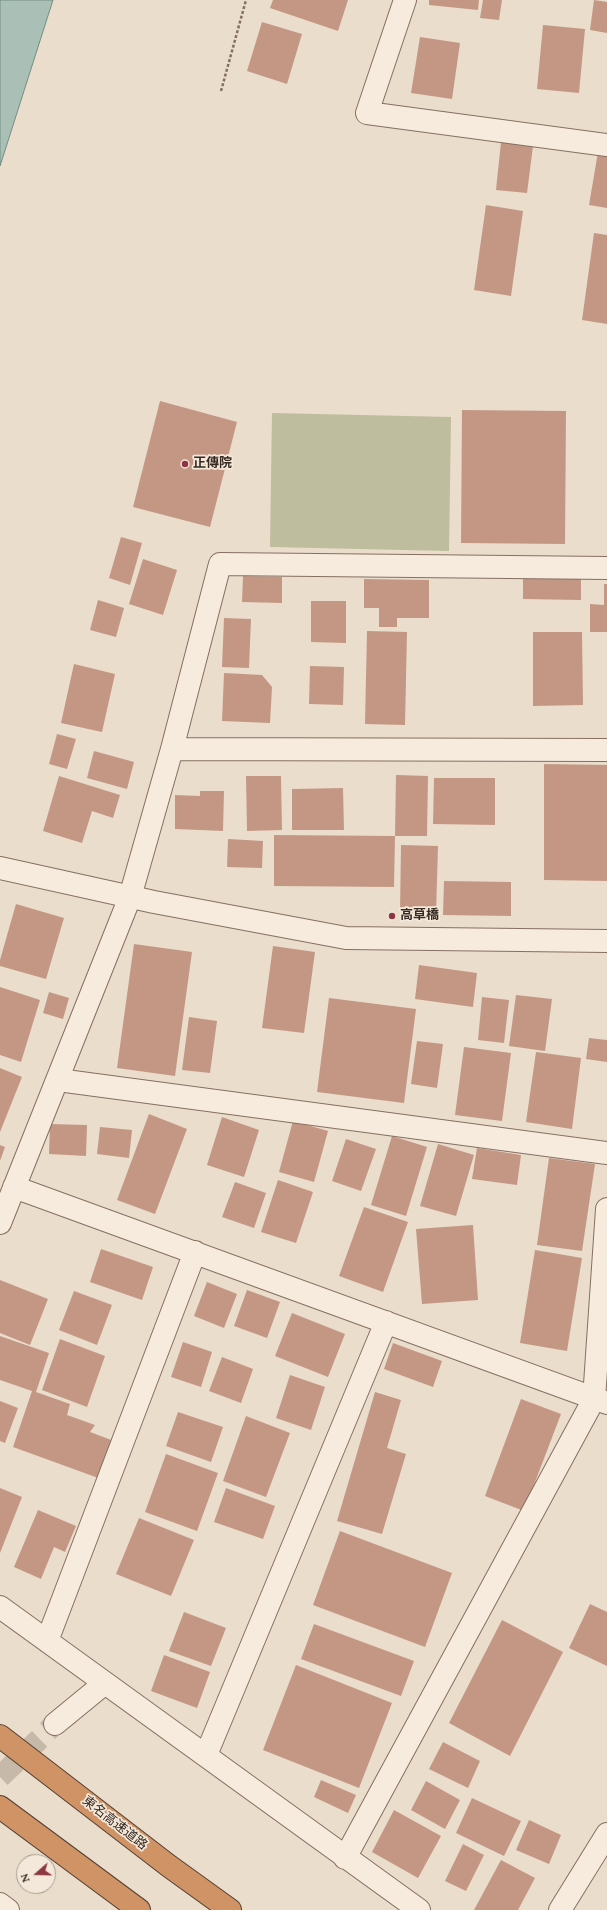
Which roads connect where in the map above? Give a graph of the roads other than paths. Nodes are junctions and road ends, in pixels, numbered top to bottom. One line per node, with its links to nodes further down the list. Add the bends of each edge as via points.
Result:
1 (405, 0): 2 (street, via 367,113)
2 (607, 145)
3 (607, 568): 4 (street, via 220,564)
4 (172, 749): 5 (street); 7 (street)
5 (607, 750)
6 (0, 868): 7 (street)
7 (130, 897): 8 (street, via 346,938); 9 (street, via 81,1016)
8 (607, 941)
9 (58, 1080): 10 (street); 11 (street)
10 (607, 1153)
11 (14, 1187): 13 (street); 14 (street)
12 (607, 1209): 16 (street)
13 (0, 1223)
14 (195, 1252): 15 (street); 18 (street)
15 (386, 1322): 16 (street); 22 (street)
16 (601, 1401): 25 (street)
17 (0, 1607): 18 (street)
18 (47, 1641): 19 (street)
19 (105, 1683): 20 (street); 22 (street)
20 (55, 1724)
21 (0, 1736): 29 (highway, 東名高速道路)
22 (206, 1755): 25 (street)
23 (0, 1807): 28 (highway)
24 (607, 1834): 31 (street)
25 (345, 1858): 30 (street)
26 (0, 1904): 27 (street)
27 (8, 1910)
28 (139, 1910)
29 (230, 1910)
30 (419, 1910)
31 (560, 1910)

